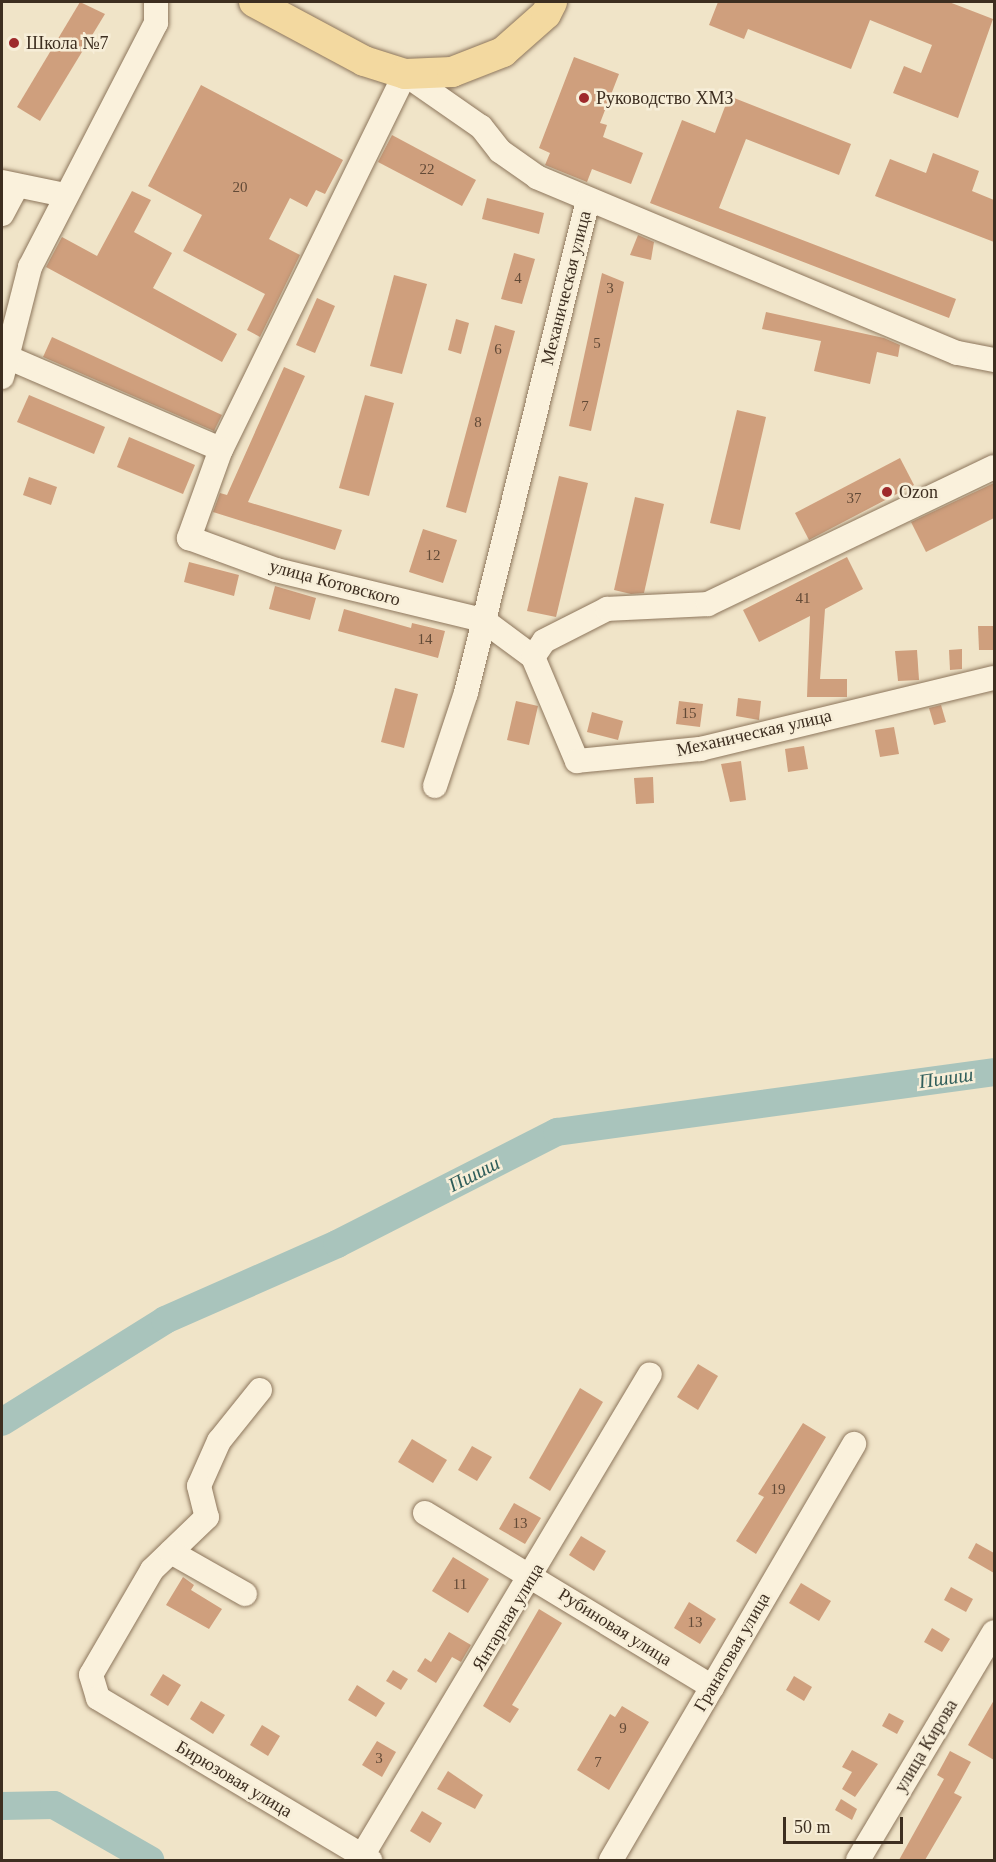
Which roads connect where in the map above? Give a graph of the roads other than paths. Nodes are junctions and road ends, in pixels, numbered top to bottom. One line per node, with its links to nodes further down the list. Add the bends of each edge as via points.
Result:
1 (156, 2): 6 (street, via 156,23)
2 (254, 2): 4 (main road, via 364,61)
3 (552, 2): 4 (main road, via 546,14 503,52 452,72)
4 (405, 74): 7 (street, Механическая улица, via 481,127 500,151 537,177); 11 (street)
5 (9, 185): 6 (street); 8 (street)
6 (65, 195): 10 (street, via 30,267)
7 (588, 200): 9 (street, Механическая улица, via 957,353); 13 (street, Механическая улица)
8 (2, 214)
9 (994, 360)
10 (4, 367): 11 (street)
11 (221, 449): 13 (street, улица Котовского, via 189,538 276,570)
12 (994, 467): 14 (street, via 708,604 607,609 544,641)
13 (483, 620): 14 (street); 16 (street, Механическая улица, via 466,693)
14 (534, 657): 15 (street, Механическая улица, via 577,761 700,749)
15 (994, 678)
16 (435, 786)
17 (650, 1374): 22 (street, Янтарная улица)
18 (260, 1390): 21 (street, via 219,1441 199,1486 207,1517)
19 (854, 1444): 25 (street, Гранатовая улица)
20 (425, 1513): 22 (street, Рубиновая улица)
21 (171, 1552): 23 (street); 26 (street, Бирюзовая улица, via 152,1570 91,1675 98,1698)
22 (533, 1576): 25 (street, Рубиновая улица); 26 (street, Янтарная улица)
23 (245, 1594)
24 (994, 1632): 28 (street, улица Кирова)
25 (712, 1687): 27 (street, Гранатовая улица)
26 (366, 1858)
27 (611, 1860)
28 (858, 1860)

